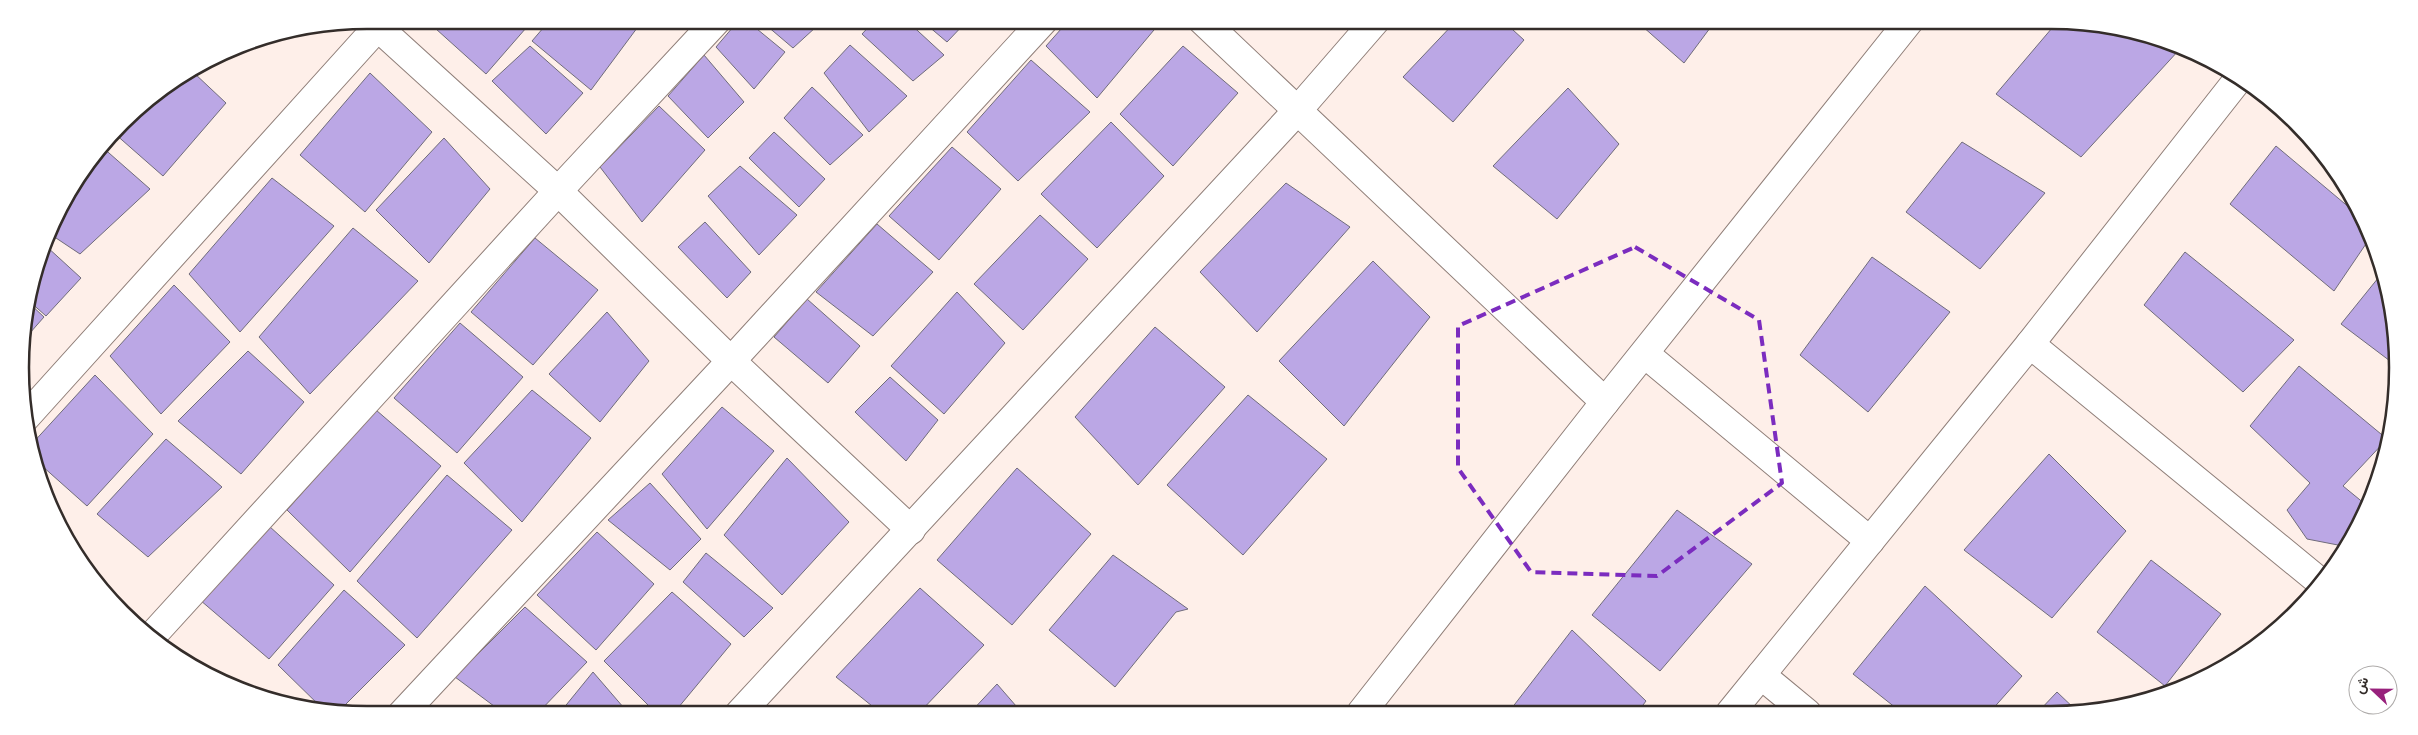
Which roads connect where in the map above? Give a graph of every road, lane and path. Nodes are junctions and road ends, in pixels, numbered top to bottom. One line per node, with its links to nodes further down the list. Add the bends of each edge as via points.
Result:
1 (371, 29): 15 (street)
2 (385, 29): 10 (street)
3 (710, 29): 10 (street)
4 (1036, 29): 13 (street)
5 (1211, 29): 9 (street)
6 (1368, 29): 9 (street)
7 (1903, 29): 12 (street)
8 (2234, 83): 11 (street)
9 (1297, 111): 14 (street); 16 (street)
10 (558, 190): 13 (street); 19 (street)
11 (2030, 344): 17 (street); 18 (street)
12 (1645, 354): 14 (street); 17 (street)
13 (731, 361): 16 (street); 21 (street)
14 (1605, 402): 23 (street)
15 (32, 410)
16 (911, 530): 22 (street)
17 (1870, 541): 20 (street)
18 (2316, 578)
19 (156, 632)
20 (1761, 675): 24 (street); 25 (street)
21 (409, 706)
22 (746, 706)
23 (1366, 706)
24 (1736, 706)
25 (1800, 706)

